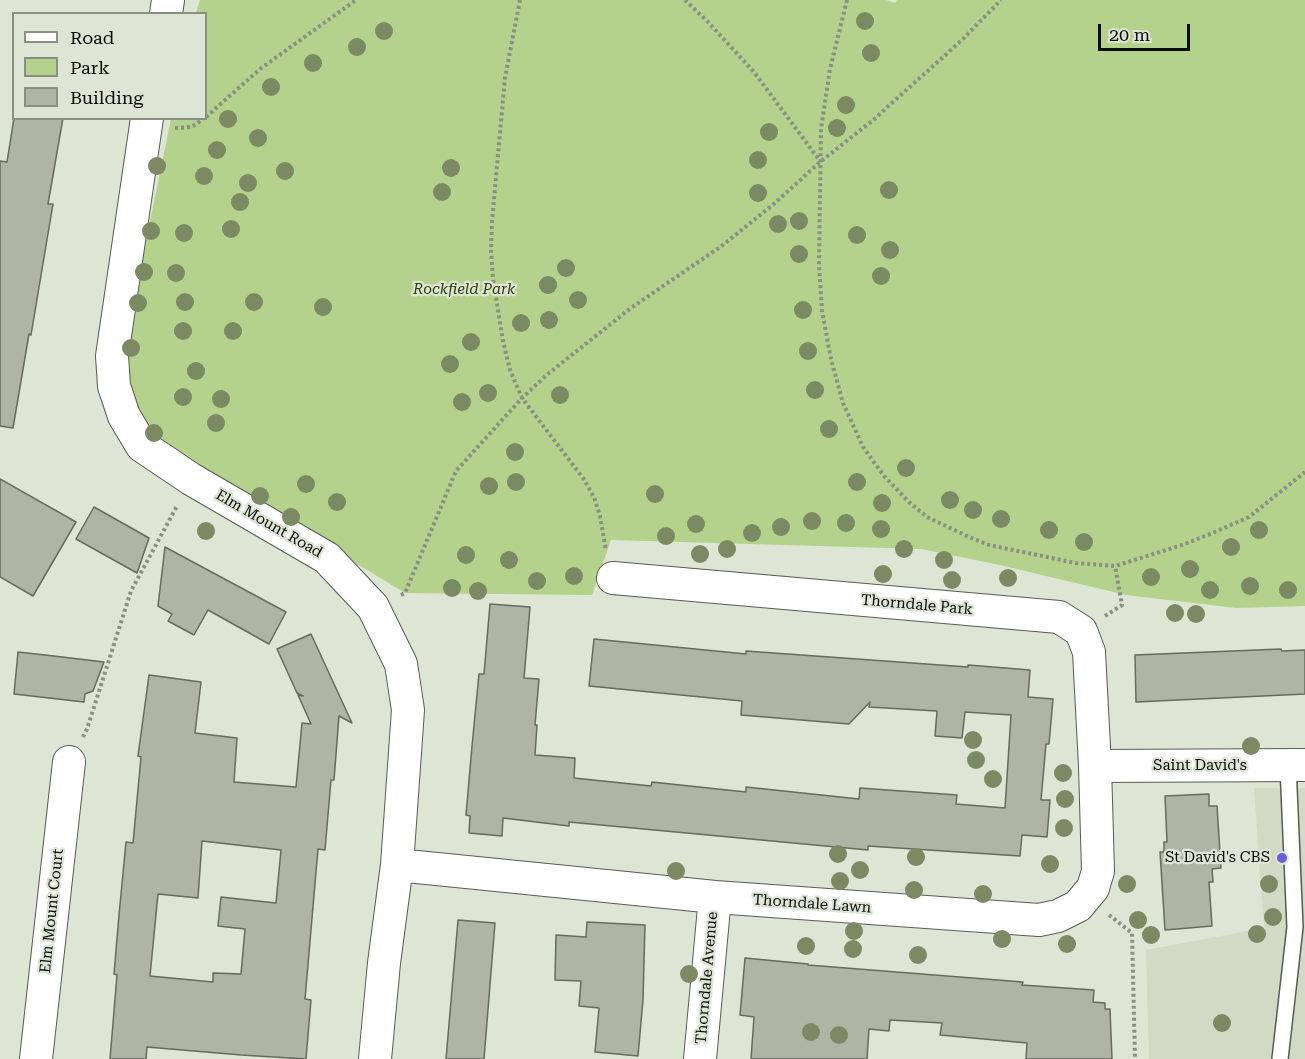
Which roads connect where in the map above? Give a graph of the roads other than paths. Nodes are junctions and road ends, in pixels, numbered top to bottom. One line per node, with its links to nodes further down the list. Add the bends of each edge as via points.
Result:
1 (147, 120): 6 (street, Elm Mount Road, via 112,356 114,386 124,416 142,446 327,558 373,607 401,664 408,710)
2 (613, 578): 4 (street, Thorndale Park, via 1059,617 1081,631 1089,652)
3 (69, 762): 8 (street, Elm Mount Court)
4 (1095, 766): 5 (street, Saint David's); 7 (street, Thorndale Lawn, via 1096,880 1078,906 1058,916 1039,920)
5 (1296, 766): 11 (lane, via 1295,927)
6 (397, 865): 7 (street, Thorndale Lawn); 9 (street, Elm Mount Road)
7 (715, 897): 10 (street, Thorndale Avenue)
8 (36, 1059)
9 (375, 1059)
10 (700, 1059)
11 (1280, 1059)

